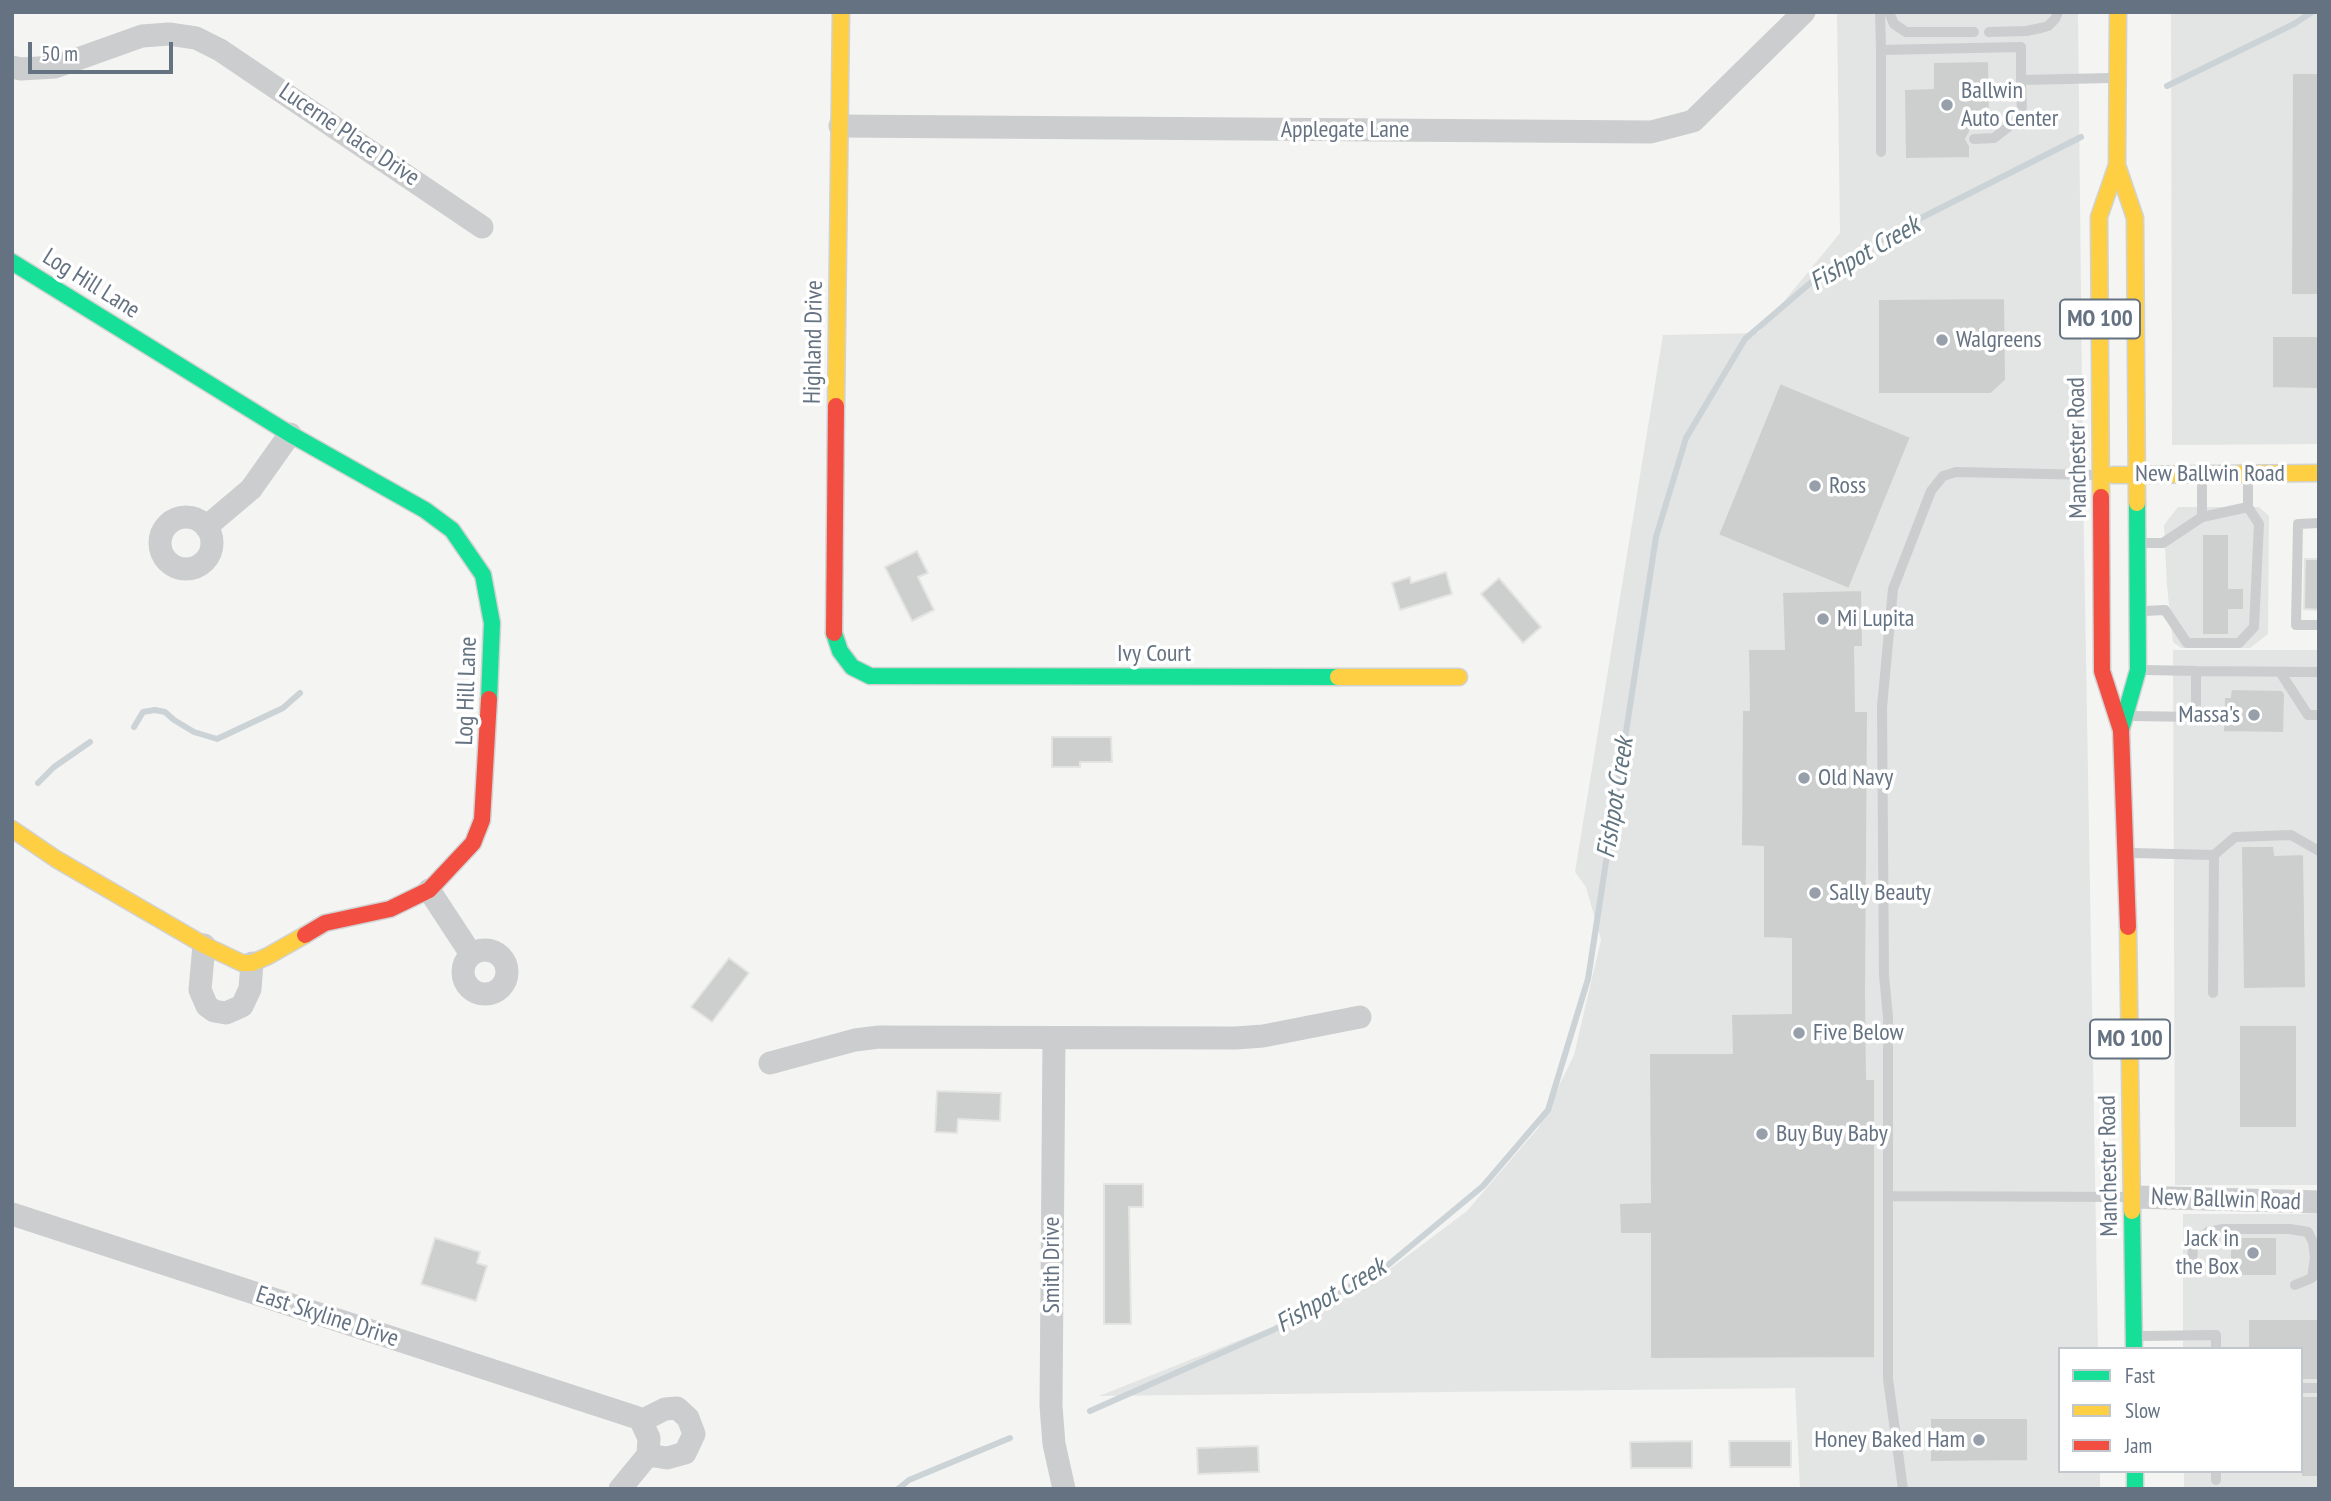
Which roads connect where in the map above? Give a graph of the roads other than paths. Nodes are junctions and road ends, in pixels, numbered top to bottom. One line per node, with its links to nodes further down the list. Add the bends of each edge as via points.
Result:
1 (841, 12): 13 (main road, Highland Drive)
2 (1804, 12): 13 (street, Applegate Lane, via 1693,121 1651,132)
3 (1880, 12): 9 (lane)
4 (1889, 12): 7 (lane, via 1894,24 1906,32)
5 (2058, 12): 8 (lane, via 2048,26)
6 (2118, 12): 11 (main road, Manchester Road / MO 100)
7 (1973, 32)
8 (1989, 32)
9 (1881, 50): 12 (lane, via 2021,47); 15 (lane)
10 (12, 67): 17 (street, Lucerne Place Drive, via 55,67 142,36 169,33 196,38)
11 (2117, 78): 12 (lane); 16 (main road, Manchester Road / MO 100)
12 (2021, 80): 14 (lane, via 2022,116 1994,138)
13 (840, 126): 32 (main road, Highland Drive, via 833,630)
14 (1974, 139)
15 (1881, 152)
16 (2117, 165): 22 (main road, Manchester Road / MO 100, via 2135,218); 24 (main road, Manchester Road / MO 100, via 2099,216)
17 (482, 227)
18 (12, 262): 19 (main road, Log Hill Lane)
19 (290, 435): 28 (street, via 251,489); 44 (main road, Log Hill Lane, via 425,510 452,530 483,575 492,623 482,820 473,843)
20 (2248, 473): 21 (main road, New Ballwin Road); 23 (main road, New Ballwin Road); 25 (lane)
21 (2319, 473)
22 (2136, 474): 23 (main road, New Ballwin Road); 24 (main road, New Ballwin Road); 29 (main road, Manchester Road / MO 100)
23 (2202, 474): 26 (lane)
24 (2101, 475): 39 (main road, Manchester Road / MO 100, via 2102,671); 52 (lane, via 1956,472 1942,477 1931,491 1893,589 1882,707)
25 (2248, 507): 26 (lane); 30 (lane, via 2259,524 2254,626 2239,643 2187,643 2165,610)
26 (2202, 517): 29 (lane, via 2163,542)
27 (2319, 523): 31 (lane, via 2298,524 2296,625)
28 (206, 527)
29 (2136, 543): 30 (main road, Manchester Road / MO 100)
30 (2138, 612): 33 (main road, Manchester Road / MO 100)
31 (2319, 625)
32 (852, 667): 37 (main road, Ivy Court, via 870,676)
33 (2138, 670): 34 (lane); 39 (main road, Manchester Road / MO 100)
34 (2196, 671): 35 (lane); 39 (lane, via 2196,717)
35 (2280, 672): 36 (lane); 38 (lane, via 2308,715)
36 (2319, 672)
37 (1459, 677)
38 (2319, 715)
39 (2123, 723): 42 (main road, Manchester Road / MO 100)
40 (12, 829): 45 (main road)
41 (2319, 850): 43 (lane, via 2291,835 2235,837)
42 (2125, 853): 43 (lane); 53 (main road, Manchester Road / MO 100)
43 (2214, 855): 48 (lane)
44 (429, 890): 46 (street); 47 (main road, Log Hill Lane, via 390,909 325,923)
45 (204, 945): 47 (main road, via 242,963); 47 (street, via 200,990 214,1011 226,1013 242,1006 250,989)
46 (471, 954)
47 (252, 963)
48 (2213, 993)
49 (1360, 1017): 50 (street, via 1236,1038)
50 (1054, 1039): 51 (street, via 879,1037); 63 (street, Smith Drive, via 1051,1406)
51 (770, 1063)
52 (1888, 1196): 53 (lane); 64 (lane, via 1888,1379)
53 (2133, 1197): 54 (street, New Ballwin Road); 58 (main road, Manchester Road / MO 100)
54 (2319, 1202)
55 (12, 1214): 60 (street, East Skyline Drive)
56 (2192, 1262): 57 (lane, via 2193,1248 2208,1232 2308,1232 2314,1242 2312,1278)
57 (2295, 1286)
58 (2134, 1342): 59 (lane, via 2216,1335)
59 (2216, 1347)
60 (641, 1421): 61 (street, via 649,1438); 61 (street, via 677,1408 688,1418 694,1434 685,1453 667,1458)
61 (648, 1455): 62 (street)
62 (620, 1489)
63 (1064, 1489)
64 (1903, 1489)

